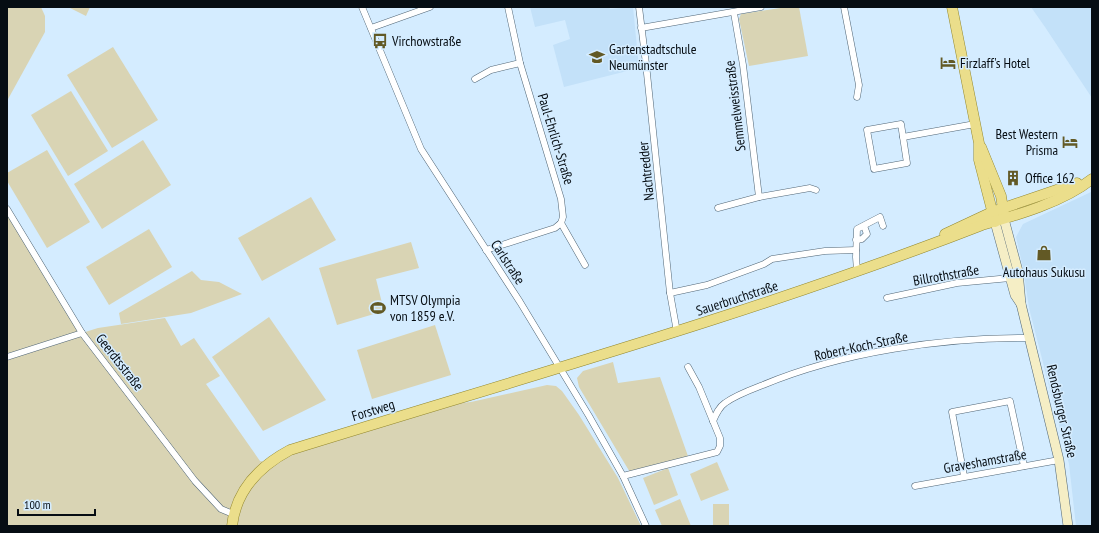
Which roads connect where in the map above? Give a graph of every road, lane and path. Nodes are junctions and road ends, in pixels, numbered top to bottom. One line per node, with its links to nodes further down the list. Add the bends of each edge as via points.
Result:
1 (362, 7): 9 (street, Carlstraße)
2 (430, 7): 9 (street)
3 (508, 7): 11 (street, Paul-Ehrlich-Straße)
4 (638, 7): 10 (street, Nachtredder)
5 (761, 7): 8 (street)
6 (844, 7): 13 (street, via 859,85)
7 (952, 7): 14 (main road, Rendsburger Straße)
8 (734, 13): 10 (street); 19 (street, Semmelweisstraße)
9 (371, 28): 26 (street, Carlstraße, via 421,149)
10 (641, 28): 31 (street, Nachtredder)
11 (520, 63): 12 (street, via 491,70); 24 (street, Paul-Ehrlich-Straße, via 561,199)
12 (475, 79)
13 (856, 98)
14 (975, 124): 15 (street); 16 (main road, Rendsburger Straße)
15 (903, 137): 15 (street, via 907,163 874,168 868,130 901,124)
16 (979, 143): 21 (main road, Rendsburger Straße, via 999,190); 23 (main road, Rendsburger Straße, via 979,160)
17 (1092, 179): 21 (main road); 23 (main road, via 1076,190)
18 (816, 190): 19 (street, via 810,188)
19 (759, 197): 20 (street)
20 (718, 208)
21 (1003, 208): 23 (main road)
22 (7, 209): 35 (street, Geerdtsstraße)
23 (997, 217): 29 (main road, Sauerbruchstraße, via 930,241); 30 (street, Rendsburger Straße); 33 (street, Rendsburger Straße, via 1018,271)
24 (562, 224): 26 (street); 28 (street, Paul-Ehrlich-Straße)
25 (883, 226): 27 (street, via 880,217 857,229)
26 (486, 250): 39 (street, Carlstraße)
27 (856, 250): 29 (street); 31 (street, via 826,251 772,259 707,285)
28 (585, 265)
29 (857, 272): 34 (main road, Sauerbruchstraße)
30 (1010, 278): 32 (street, Billrothstraße, via 957,283); 33 (street, Rendsburger Straße, via 1015,295)
31 (670, 293): 34 (street, Nachtredder)
32 (887, 298)
33 (1021, 304): 36 (street, Rendsburger Straße)
34 (678, 332): 39 (main road, Sauerbruchstraße)
35 (82, 334): 37 (street); 46 (street, Geerdtsstraße, via 195,481 221,508)
36 (1030, 338): 40 (street, Robert-Koch-Straße, via 930,345 861,356 805,370 776,380 724,404); 41 (street, Rendsburger Straße)
37 (7, 357)
38 (688, 367): 40 (street, via 700,387)
39 (560, 368): 43 (street, Carlstraße); 46 (main road, Forstweg, via 290,450 258,472 247,485)
40 (713, 420): 43 (street, via 720,438 717,452)
41 (1059, 460): 42 (street, Graveshamstraße); 49 (street, Rendsburger Straße)
42 (1024, 466): 44 (street, Graveshamstraße); 44 (street, via 1010,401 952,412)
43 (623, 476): 48 (street, Carlstraße)
44 (964, 476): 45 (street, Graveshamstraße)
45 (915, 486)
46 (234, 514): 47 (main road, Forstweg)
47 (232, 526)
48 (646, 526)
49 (1068, 526)

